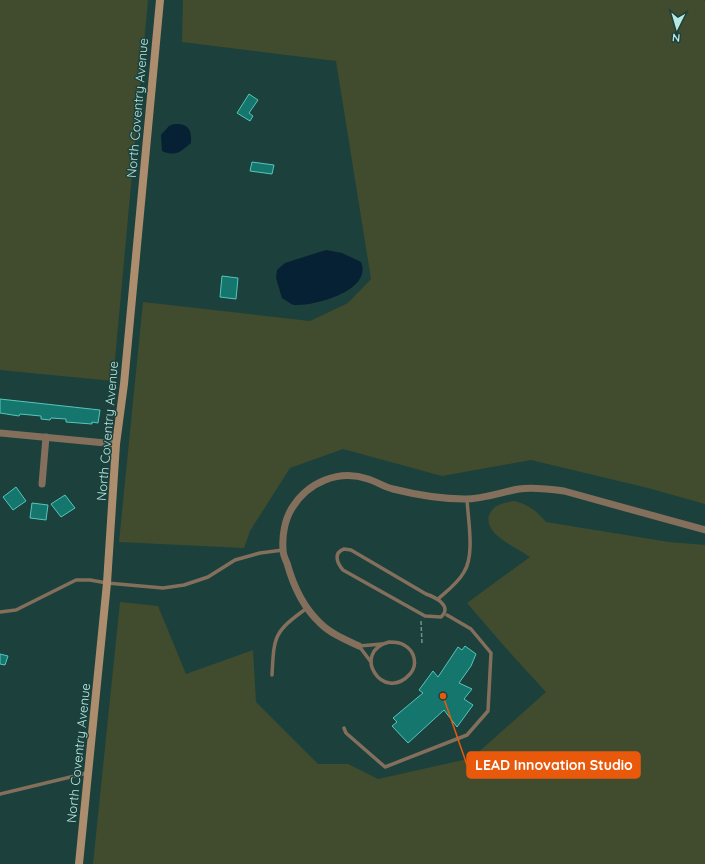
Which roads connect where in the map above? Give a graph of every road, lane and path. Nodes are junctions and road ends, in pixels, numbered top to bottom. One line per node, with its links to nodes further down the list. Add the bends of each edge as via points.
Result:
1 (160, 0): 4 (street, North Coventry Avenue, via 124,384)
2 (0, 433): 3 (street)
3 (46, 437): 4 (street); 5 (street)
4 (116, 444): 9 (street, North Coventry Avenue)
5 (42, 484)
6 (467, 499): 7 (street, via 519,489 541,488 564,491); 8 (street, via 425,496 391,489 367,479 347,476 324,480 308,489 288,514); 10 (lane, via 470,557 465,572)
7 (705, 530)
8 (283, 550): 9 (lane, via 235,560 208,577 184,586 162,588); 11 (street, via 292,581)
9 (107, 583): 12 (lane, via 76,580 16,610); 21 (street, North Coventry Avenue)
10 (438, 599): 10 (lane, via 351,550 344,549 337,554 338,564 343,570 425,616 441,617 444,614 444,605)
11 (307, 608): 17 (street, via 321,624 338,636); 19 (lane, via 285,624 278,634)
12 (0, 612)
13 (447, 616): 20 (lane, via 471,629 491,653 488,711 467,735 385,766 346,733)
14 (421, 621): 16 (path)
15 (382, 644): 17 (lane); 18 (lane, via 375,650); 18 (lane, via 398,642 411,651 415,664 412,672 395,684 386,682 375,674)
16 (422, 644)
17 (360, 646): 18 (lane)
18 (371, 662)
19 (272, 675)
20 (344, 728)
21 (87, 773): 22 (lane); 23 (street, North Coventry Avenue)
22 (0, 794)
23 (79, 864)

